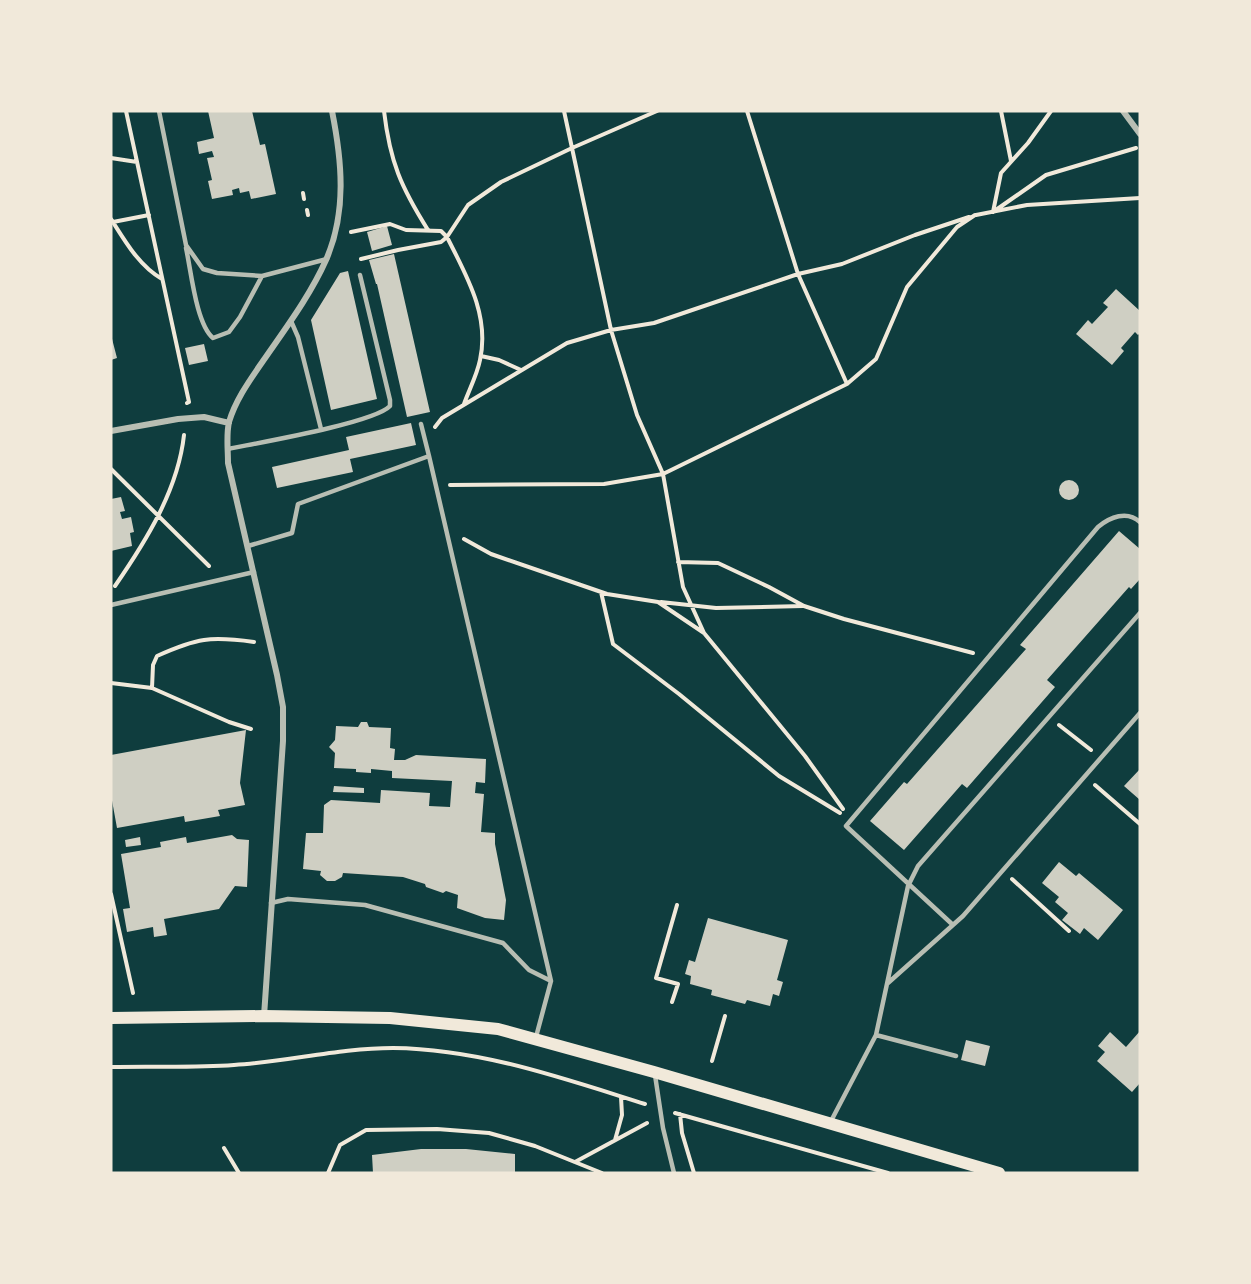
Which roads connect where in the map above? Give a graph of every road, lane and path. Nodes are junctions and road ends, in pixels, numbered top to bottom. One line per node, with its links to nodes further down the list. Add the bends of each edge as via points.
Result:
1 (126, 111): 16 (path)
2 (159, 111): 27 (lane)
3 (332, 111): 25 (street, via 342,186)
4 (384, 111): 24 (path, via 388,144 399,178)
5 (564, 111): 13 (path)
6 (657, 111): 13 (path)
7 (747, 111): 30 (path)
8 (1001, 111): 15 (path)
9 (1051, 111): 15 (path)
10 (1123, 111): 11 (street)
11 (1140, 134)
12 (1140, 147): 20 (path, via 1046,175)
13 (572, 148): 26 (path, via 501,182 468,205); 35 (path)
14 (111, 158): 16 (path)
15 (1011, 161): 20 (path, via 1001,173)
16 (137, 162): 21 (path)
17 (303, 193): 19 (path)
18 (1140, 198): 20 (path, via 1027,205)
19 (304, 199)
20 (993, 212): 22 (path)
21 (149, 215): 23 (path); 33 (path)
22 (975, 215): 30 (path, via 842,264); 38 (path, via 957,227 907,287 876,359)
23 (112, 221): 33 (path, via 148,270)
24 (429, 231): 25 (path, via 406,230 390,224); 26 (path, via 441,231)
25 (335, 232): 28 (street)
26 (447, 237): 29 (path, via 441,242); 36 (path, via 476,294)
27 (186, 245): 32 (lane, via 203,269); 32 (lane, via 201,321 213,338 229,333)
28 (327, 259): 32 (lane); 34 (street)
29 (356, 260)
30 (798, 274): 35 (path, via 654,323); 38 (path)
31 (360, 275): 43 (lane, via 390,406 378,414)
32 (262, 276)
33 (163, 279): 39 (path, via 189,402)
34 (291, 321): 41 (street, via 247,385); 43 (lane)
35 (611, 330): 37 (path, via 567,343); 50 (path, via 637,415)
36 (481, 356): 37 (path); 40 (path)
37 (521, 370): 40 (path)
38 (847, 384): 50 (path)
39 (182, 404)
40 (464, 406): 46 (path, via 442,418)
41 (229, 423): 44 (street, via 204,417); 47 (street)
42 (421, 424): 46 (lane)
43 (321, 429): 47 (lane)
44 (111, 431)
45 (184, 435): 52 (path, via 182,459)
46 (426, 447): 48 (lane)
47 (228, 449): 55 (street)
48 (429, 456): 51 (lane); 55 (lane, via 298,504 292,533)
49 (111, 470): 52 (path)
50 (663, 474): 51 (path, via 604,484); 56 (path)
51 (435, 486): 54 (lane)
52 (157, 515): 57 (path); 59 (path)
53 (1140, 522): 68 (lane, via 1122,516 1109,518 1098,527)
54 (445, 528): 60 (path, via 491,554); 85 (lane)
55 (248, 546): 58 (street)
56 (678, 561): 63 (path); 64 (path, via 718,563)
57 (209, 566)
58 (254, 572): 62 (lane); 81 (street, via 283,707)
59 (115, 586)
60 (601, 592): 61 (path); 76 (path, via 612,644 779,776)
61 (658, 602): 63 (path); 66 (path)
62 (111, 605)
63 (691, 605): 64 (path); 66 (path)
64 (804, 606): 68 (path)
65 (1140, 612): 72 (lane)
66 (704, 633): 76 (path, via 805,756)
67 (254, 642): 70 (path, via 194,640 157,656)
68 (988, 657): 76 (lane)
69 (111, 682): 70 (path)
70 (152, 688): 73 (path)
71 (1140, 713): 74 (lane)
72 (1049, 717): 74 (path); 79 (lane, via 918,866)
73 (251, 729)
74 (1101, 758): 75 (lane)
75 (1085, 776): 77 (path); 78 (lane)
76 (851, 820): 79 (lane, via 846,826)
77 (1140, 824)
78 (1002, 871): 83 (lane); 84 (path)
79 (908, 886): 83 (lane); 86 (lane)
80 (111, 894): 87 (path)
81 (272, 903): 85 (lane, via 288,900 365,905 502,943 529,970); 89 (street)
82 (677, 906): 88 (path, via 656,978 678,984)
83 (953, 925): 86 (lane)
84 (1069, 931)
85 (551, 981): 93 (lane)
86 (887, 984): 92 (lane)
87 (133, 993)
88 (672, 1002)
89 (264, 1016): 91 (main road); 93 (main road, via 390,1018 498,1029)
90 (725, 1016): 95 (path)
91 (111, 1018)
92 (876, 1035): 94 (lane); 101 (lane)
93 (536, 1039): 97 (main road)
94 (956, 1056)
95 (712, 1061)
96 (111, 1067): 98 (path, via 234,1065 392,1048 478,1056)
97 (654, 1072): 99 (lane); 101 (main road)
98 (621, 1096): 99 (path); 102 (path, via 622,1115)
99 (660, 1108): 100 (path); 102 (path, via 645,1125); 109 (lane)
100 (680, 1114): 110 (path); 111 (path)
101 (830, 1123): 112 (main road)
102 (615, 1141): 104 (path)
103 (224, 1148): 106 (path)
104 (575, 1162): 105 (path); 107 (path, via 489,1133 366,1130 340,1145)
105 (593, 1171): 108 (path)
106 (239, 1173)
107 (328, 1173)
108 (602, 1173)
109 (674, 1173)
110 (694, 1173)
111 (888, 1173)
112 (999, 1173)

